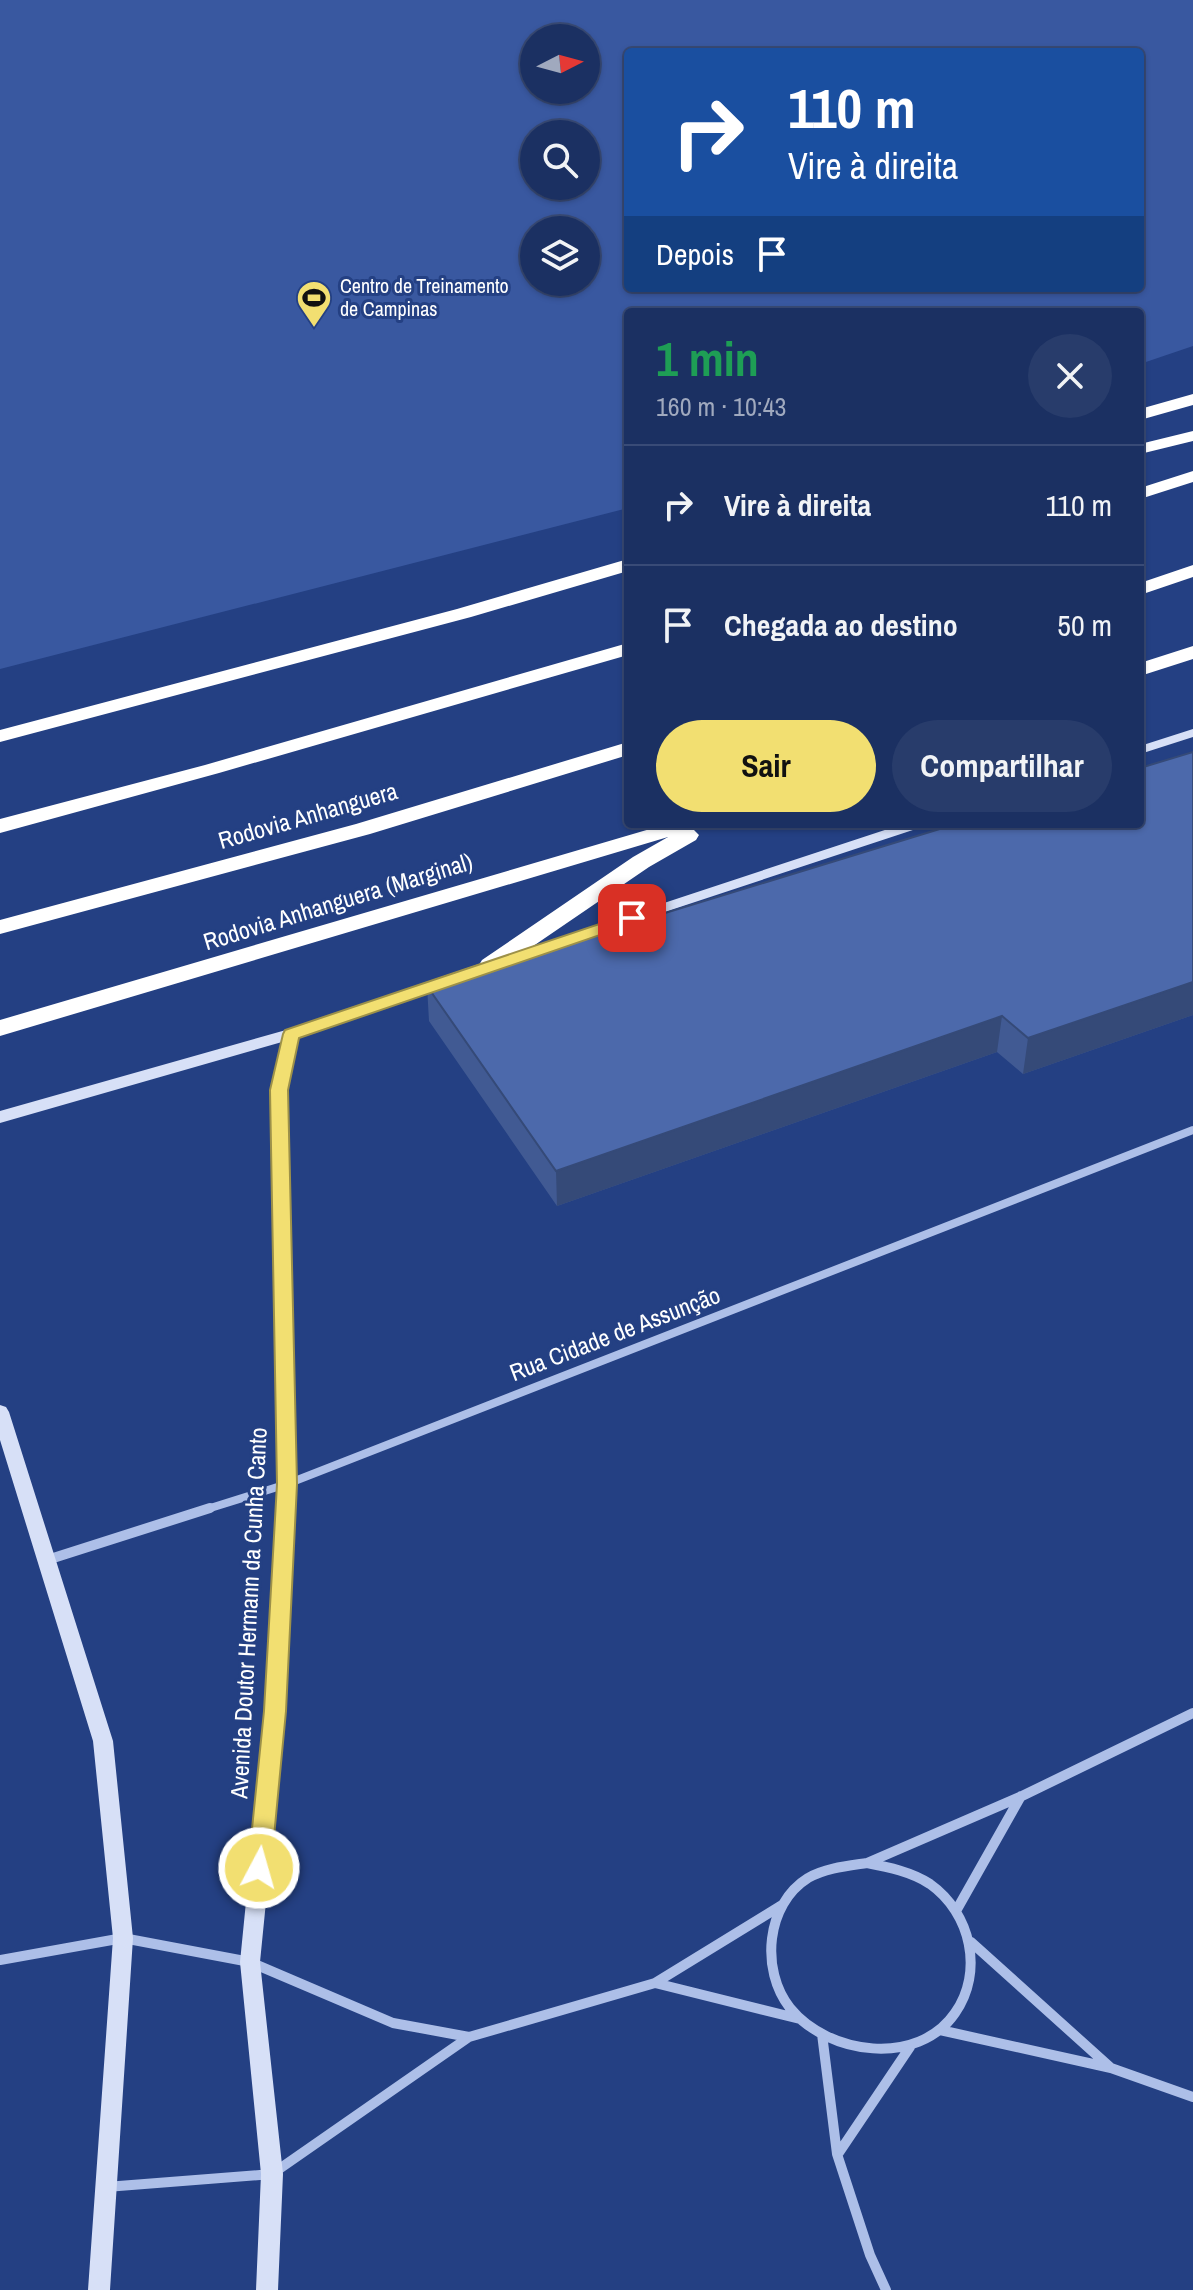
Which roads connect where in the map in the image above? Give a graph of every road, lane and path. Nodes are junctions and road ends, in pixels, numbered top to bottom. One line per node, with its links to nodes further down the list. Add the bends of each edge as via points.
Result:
1 (1193, 399): 2 (highway)
2 (1144, 414)
3 (1193, 436): 4 (highway)
4 (1144, 448)
5 (1193, 476): 6 (highway)
6 (1144, 493)
7 (624, 566): 11 (highway)
8 (1193, 571): 10 (highway)
9 (624, 574): 11 (highway)
10 (1144, 588)
11 (464, 613): 16 (highway)
12 (624, 650): 19 (highway)
13 (1193, 652): 14 (highway)
14 (1144, 669)
15 (1193, 733): 18 (street)
16 (0, 736)
17 (624, 749): 23 (highway, Rodovia Anhanguera, via 363,829)
18 (1144, 749)
19 (0, 826)
20 (676, 828): 25 (highway, Rodovia Anhanguera (Marginal))
21 (699, 828): 24 (highway)
22 (905, 828): 24 (street)
23 (0, 927)
24 (490, 965): 26 (street)
25 (0, 1028)
26 (291, 1034): 27 (street); 30 (street, Avenida Doutor Hermann da Cunha Canto, via 279,1090)
27 (0, 1117)
28 (1193, 1130): 30 (street, Rua Cidade de Assunção)
29 (0, 1412): 31 (street)
30 (287, 1484): 31 (street, Rua Cidade de Assunção); 40 (street, Avenida Doutor Hermann da Cunha Canto, via 275,1711)
31 (47, 1560): 37 (street, via 103,1741)
32 (1193, 1713): 33 (street)
33 (1022, 1796): 34 (street); 36 (street)
34 (867, 1863): 35 (street, via 833,1867 804,1881); 36 (street, via 902,1870 932,1886)
35 (782, 1905): 41 (street); 42 (street, via 771,1933 770,1963 780,1993)
36 (956, 1911): 38 (street)
37 (123, 1938): 39 (street); 40 (street); 51 (street)
38 (971, 1942): 43 (street, via 973,1974 962,2005); 47 (street)
39 (0, 1960)
40 (250, 1962): 45 (street, via 393,2023); 50 (street, Avenida Doutor Hermann da Cunha Canto)
41 (655, 1983): 42 (street); 45 (street)
42 (800, 2019): 44 (street)
43 (940, 2030): 46 (street); 47 (street)
44 (822, 2034): 46 (street, via 874,2051); 49 (street)
45 (469, 2037): 50 (street)
46 (910, 2047): 49 (street)
47 (1111, 2068): 48 (street)
48 (1193, 2097)
49 (837, 2154): 54 (street)
50 (272, 2174): 51 (street); 53 (street, Avenida Doutor Hermann da Cunha Canto)
51 (105, 2187): 52 (street)
52 (99, 2290)
53 (267, 2290)
54 (886, 2290)

